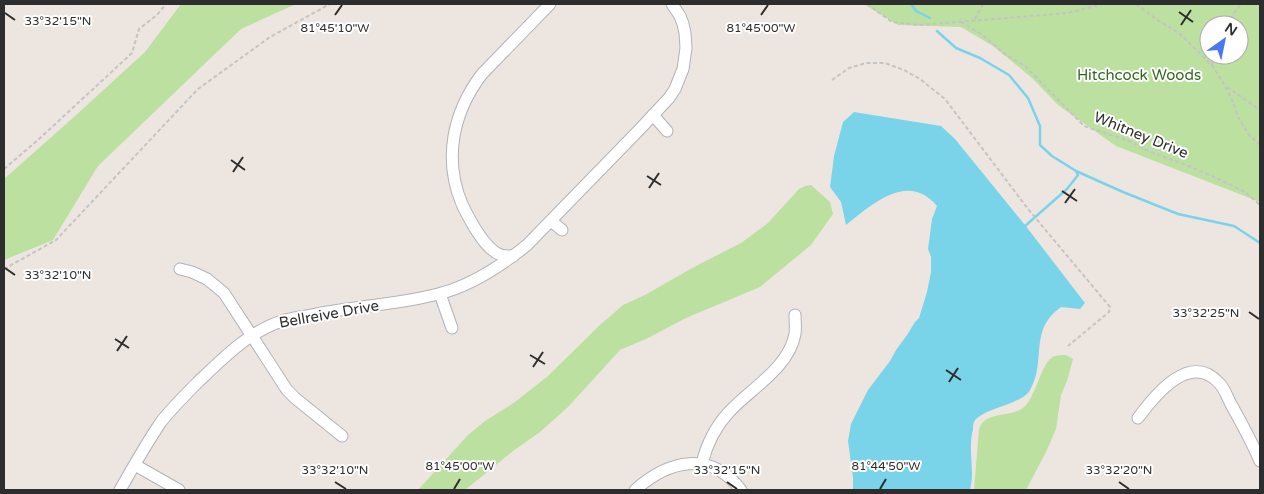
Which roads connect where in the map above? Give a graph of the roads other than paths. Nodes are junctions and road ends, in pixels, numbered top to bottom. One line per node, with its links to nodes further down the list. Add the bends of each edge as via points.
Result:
1 (550, 4): 7 (street, via 474,84 454,131 453,171 462,206 492,250 500,255)
2 (672, 4): 3 (street, Bellreive Drive, via 683,24 685,59 675,89)
3 (653, 115): 4 (street); 5 (street, Bellreive Drive)
4 (667, 131)
5 (551, 221): 6 (street); 7 (street, Bellreive Drive)
6 (562, 230)
7 (513, 256): 9 (street, Bellreive Drive, via 469,283)
8 (180, 269): 12 (street, via 216,285)
9 (440, 294): 11 (street); 12 (street, Bellreive Drive, via 283,320)
10 (795, 314): 16 (street, via 795,336 789,350 770,374 722,420)
11 (452, 328)
12 (252, 335): 14 (street, via 287,390); 17 (street, Bellreive Drive, via 174,406)
13 (1138, 418): 15 (street, via 1175,378 1194,372 1206,374 1222,385)
14 (342, 436)
15 (1260, 461)
16 (702, 463): 20 (street, via 669,468); 21 (street, via 730,478)
17 (135, 464): 18 (street, Bellreive Drive); 19 (street)
18 (120, 490)
19 (179, 490)
20 (635, 490)
21 (741, 490)

